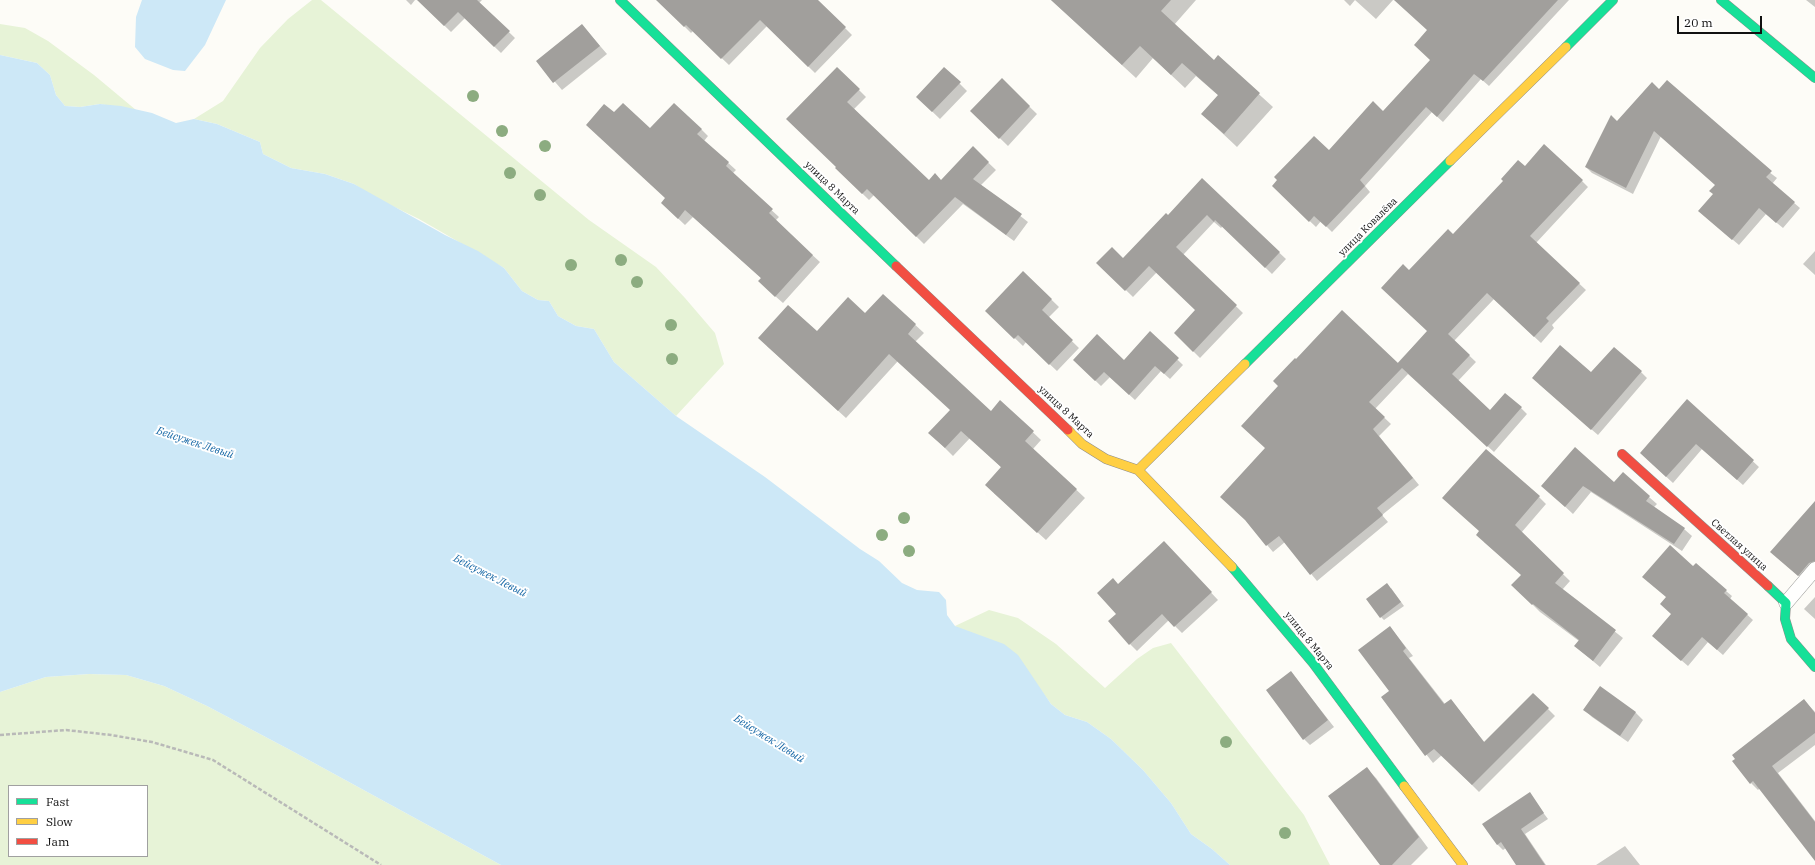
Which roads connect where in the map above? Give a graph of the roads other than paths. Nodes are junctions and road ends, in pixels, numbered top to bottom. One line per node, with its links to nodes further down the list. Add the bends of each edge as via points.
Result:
1 (620, 0): 6 (street, улица 8 Марта, via 1082,444 1106,458)
2 (1613, 0): 6 (street, улица Ковалёва)
3 (1721, 0): 4 (street)
4 (1815, 78)
5 (1622, 454): 8 (street, Светлая улица)
6 (1138, 470): 10 (street, улица 8 Марта, via 1231,566 1285,629)
7 (1815, 569): 8 (lane)
8 (1786, 603): 9 (street, via 1785,619 1791,639)
9 (1815, 667)
10 (1463, 865)

